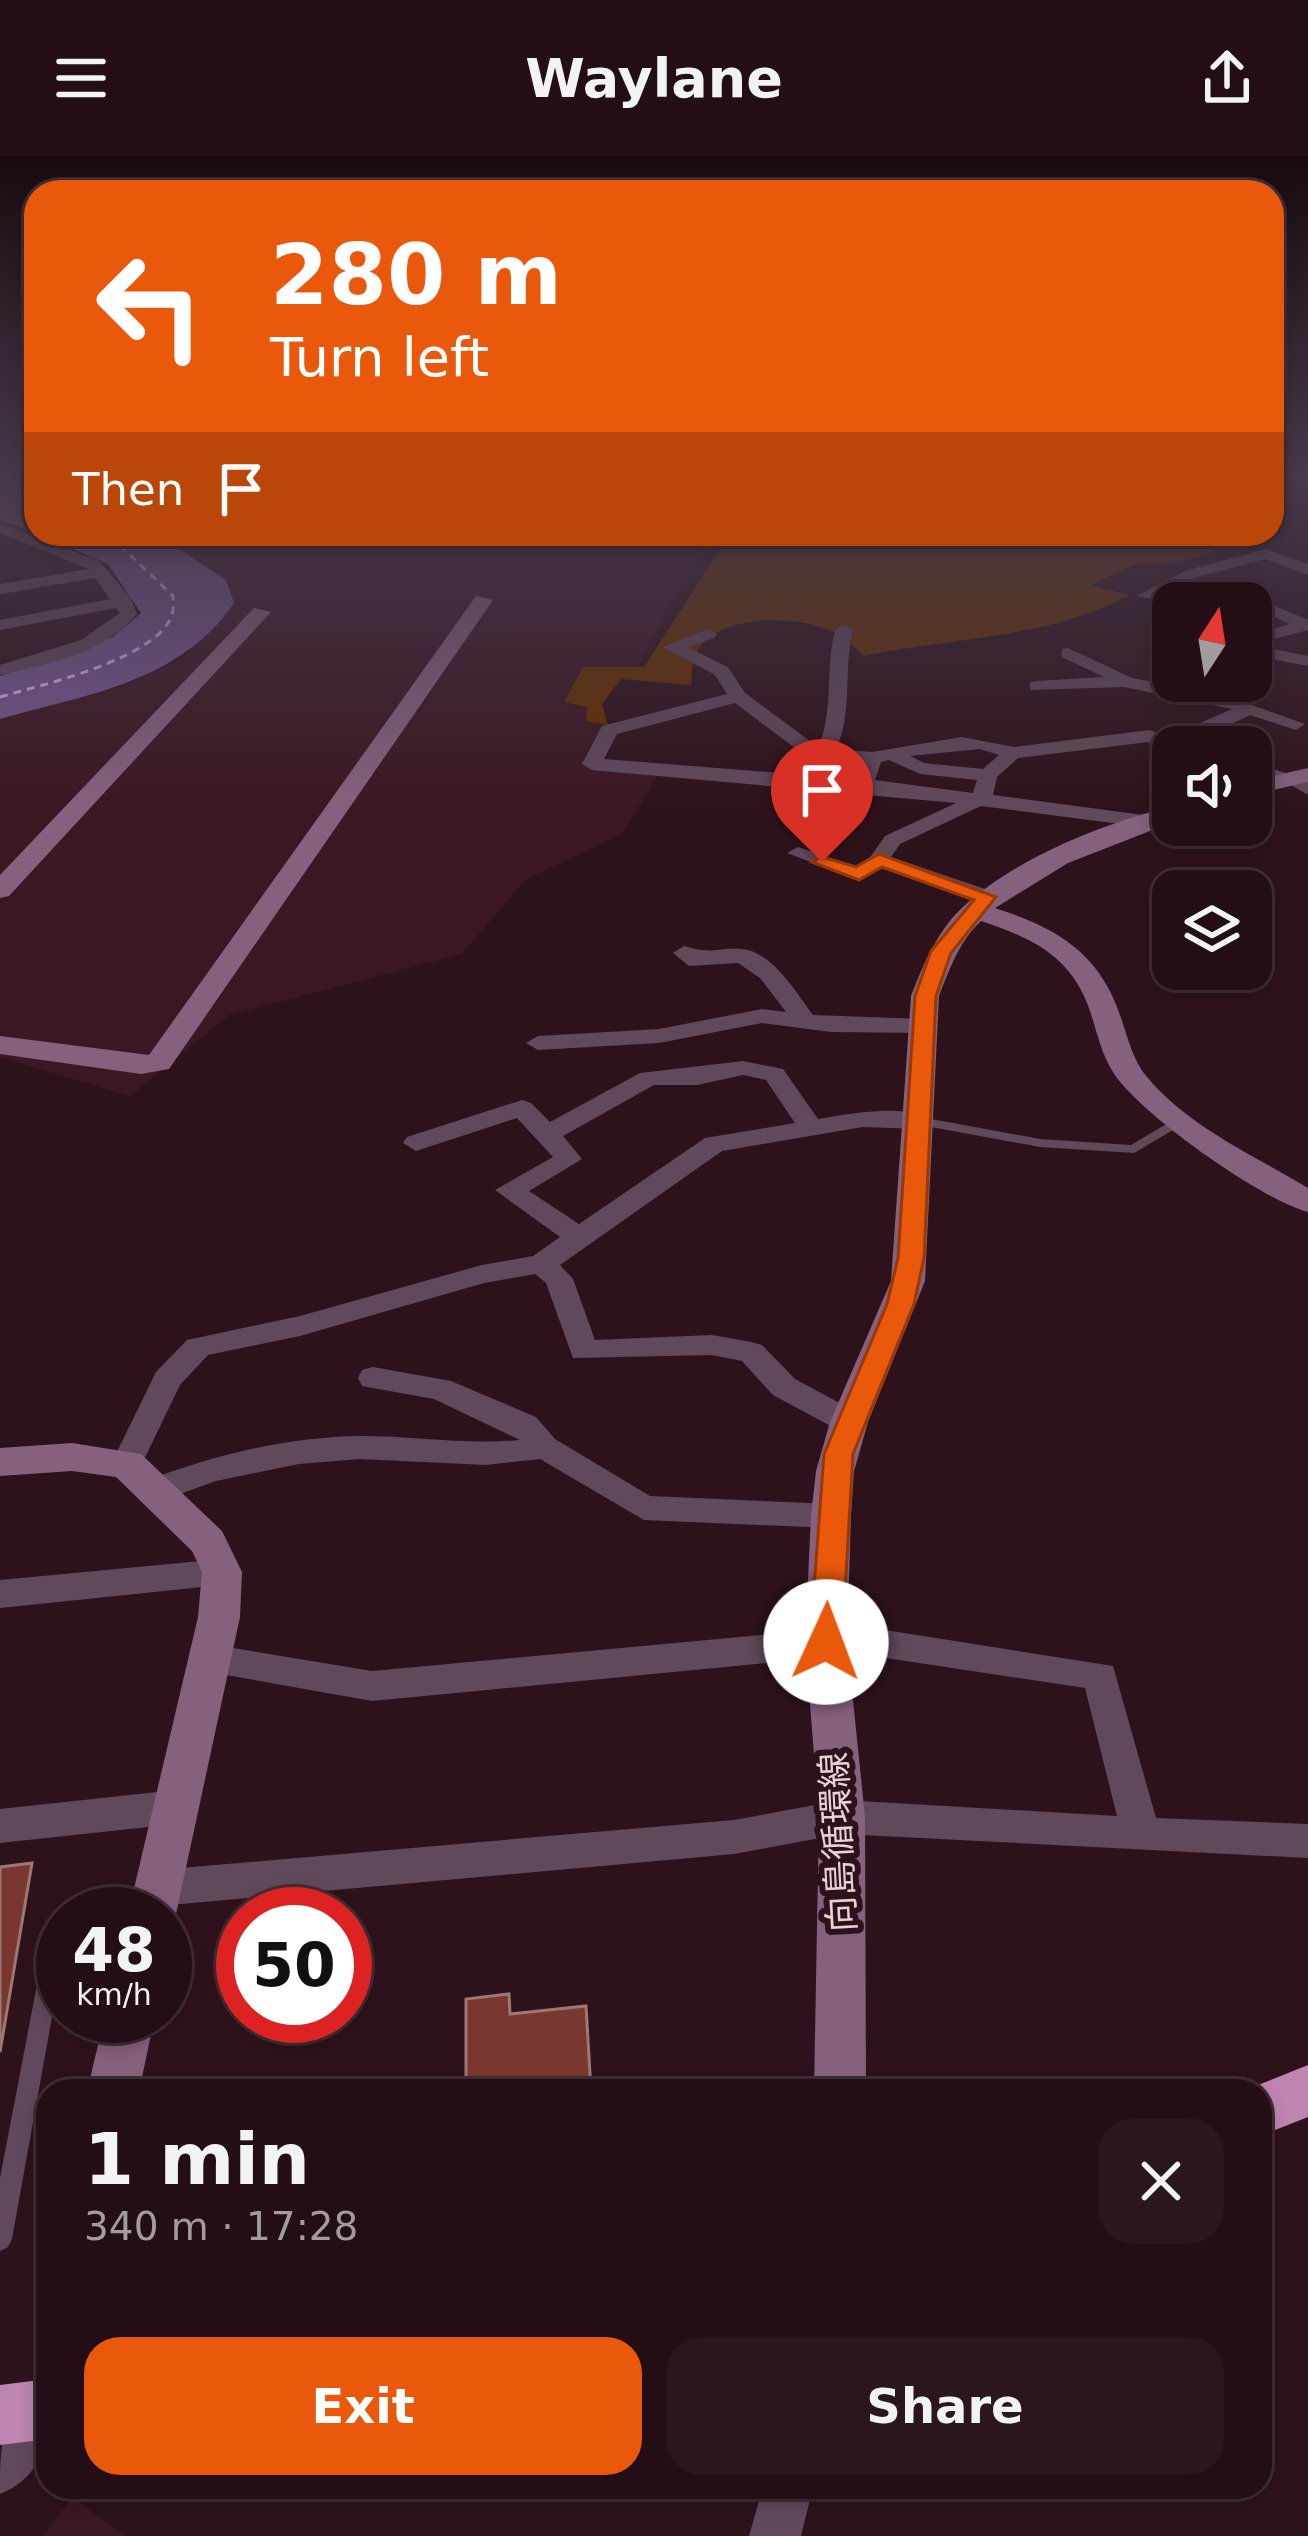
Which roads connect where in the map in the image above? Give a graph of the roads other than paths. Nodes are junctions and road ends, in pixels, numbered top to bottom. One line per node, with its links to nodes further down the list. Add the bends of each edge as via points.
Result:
1 (113, 588): 5 (street)
2 (1278, 588): 3 (street)
3 (1272, 591): 7 (street)
4 (483, 600): 46 (street, via 158,1063)
5 (124, 601): 8 (street); 16 (street, via 129,614 114,629)
6 (261, 613): 40 (street)
7 (1305, 624): 11 (street)
8 (0, 625)
9 (844, 630): 28 (street, via 836,657 838,725)
10 (708, 634): 21 (street, via 672,647 722,670)
11 (1272, 634)
12 (1068, 653): 15 (street)
13 (1272, 654): 14 (street)
14 (1308, 662)
15 (1096, 667): 19 (street); 19 (street, via 1030,679)
16 (0, 670)
17 (1308, 677): 18 (street)
18 (1272, 678)
19 (1127, 682): 20 (street)
20 (1152, 687)
21 (738, 697): 28 (street); 33 (street, via 609,730 592,764)
22 (1227, 702): 23 (street)
23 (1248, 709): 24 (street); 25 (street)
24 (1213, 726)
25 (1304, 726)
26 (1152, 737): 27 (street)
27 (1012, 753): 29 (street, via 996,745 940,745); 31 (street)
28 (824, 754): 29 (street)
29 (882, 756): 31 (street); 33 (street)
30 (1272, 773): 32 (street)
31 (988, 775): 35 (street)
32 (1303, 780): 34 (street)
33 (864, 785): 35 (street)
34 (1272, 785)
35 (982, 798): 36 (street); 39 (street, via 892,840)
36 (1152, 817)
37 (1152, 822): 41 (street, 向島循環線, via 1026,872)
38 (798, 854): 39 (street, via 859,874)
39 (879, 860): 41 (street)
40 (0, 890)
41 (980, 904): 44 (street, 向島循環線, via 932,970); 48 (street, via 1079,956 1133,1079)
42 (684, 953): 43 (street, via 698,961 742,956 768,974)
43 (806, 1022): 44 (street); 45 (street, via 762,1016 659,1036)
44 (924, 1027): 47 (street, 向島循環線)
45 (538, 1043)
46 (0, 1045)
47 (920, 1120): 48 (lane, via 1040,1143 1134,1149); 49 (street); 56 (street, 向島循環線, via 908,1281)
48 (1180, 1120): 52 (street)
49 (812, 1128): 50 (street, via 774,1074 743,1068 649,1078); 53 (street, via 714,1144)
50 (548, 1134): 51 (street, via 522,1108); 53 (street, via 569,1159 508,1190)
51 (416, 1143)
52 (1308, 1202)
53 (577, 1236): 54 (street)
54 (541, 1264): 56 (street, via 559,1280 584,1351 712,1345 751,1352 784,1388); 59 (street, via 198,1347 167,1380)
55 (373, 1378): 57 (street, via 440,1388 524,1425)
56 (849, 1422): 60 (street, 向島循環線)
57 (544, 1447): 59 (street, via 502,1457 384,1448 304,1452); 60 (street, via 644,1508)
58 (0, 1462): 59 (street, via 72,1457)
59 (141, 1478): 61 (street, via 208,1542)
60 (831, 1516): 63 (street, 向島循環線)
61 (222, 1572): 62 (street); 64 (street)
62 (0, 1594)
63 (826, 1642): 64 (street, via 372,1686); 66 (street, 向島循環線); 68 (street, via 860,1640 1100,1676)
64 (209, 1658): 65 (street)
65 (176, 1808): 67 (street); 70 (street)
66 (842, 1817): 68 (street); 71 (street, via 734,1837); 75 (street, 向島循環線)
67 (0, 1826)
68 (1141, 1835): 69 (street)
69 (1308, 1840)
70 (158, 1887)
71 (192, 1897)
72 (36, 2043): 78 (lane)
73 (124, 2043): 74 (street)
74 (116, 2079)
75 (840, 2079)
76 (1308, 2091): 77 (highway)
77 (1272, 2105)
78 (0, 2240)
79 (35, 2406): 80 (street)
80 (0, 2470)
81 (785, 2499): 82 (street)
82 (775, 2536)

